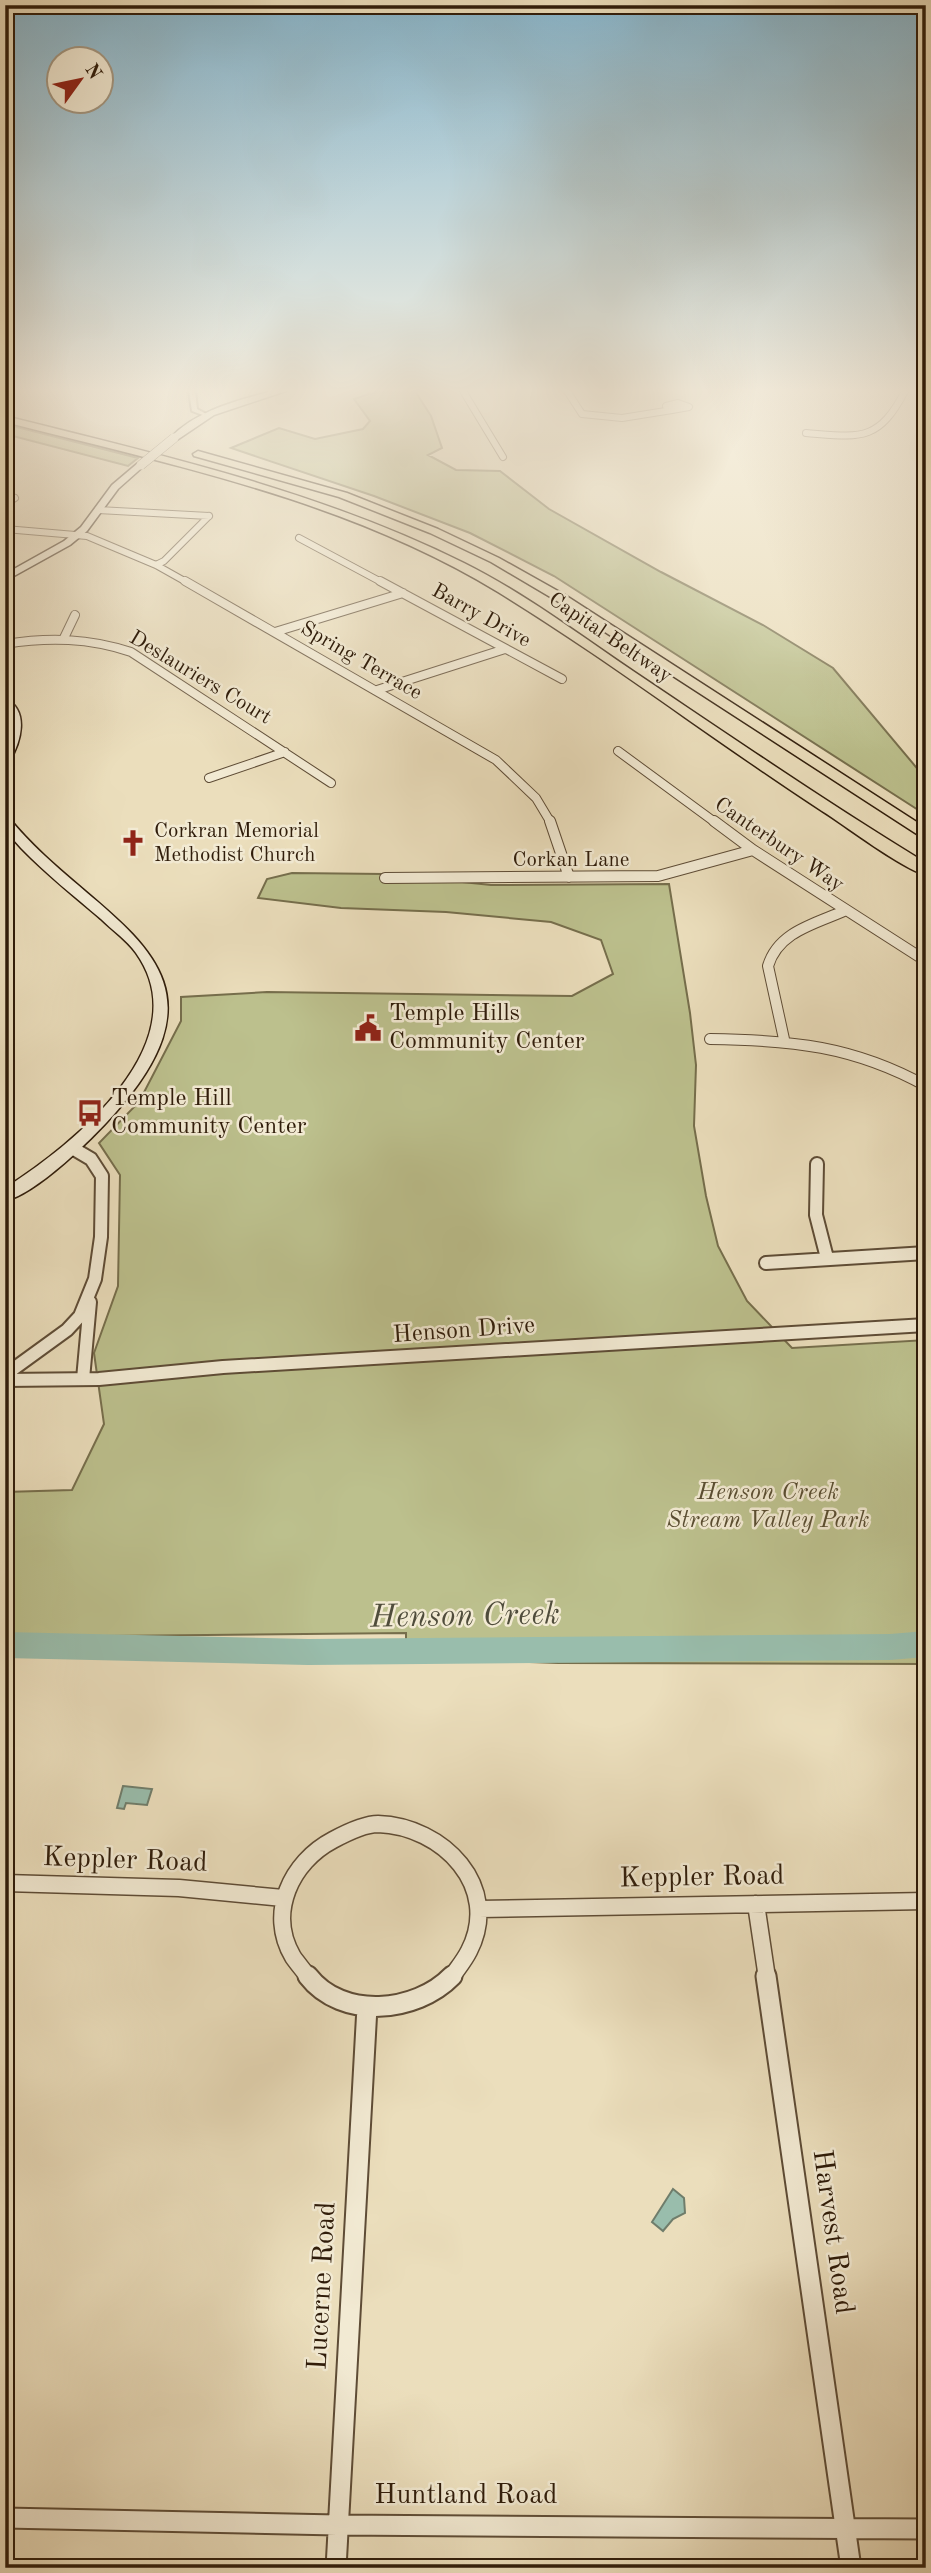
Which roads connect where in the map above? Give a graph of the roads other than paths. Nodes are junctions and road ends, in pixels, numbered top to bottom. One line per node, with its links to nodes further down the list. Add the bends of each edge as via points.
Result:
1 (97, 511): 6 (main road)
2 (118, 511): 8 (street, via 209,516)
3 (334, 511): 27 (highway, Capital Beltway, via 435,553 527,606)
4 (385, 511): 25 (highway, Capital Beltway, via 495,560 561,598)
5 (5, 529): 6 (street, Spring Terrace)
6 (78, 534): 8 (street, Spring Terrace); 9 (main road)
7 (299, 538): 10 (street, Barry Drive)
8 (156, 565): 12 (street, Spring Terrace)
9 (5, 578)
10 (403, 593): 12 (street); 15 (street, Barry Drive)
11 (75, 615): 13 (street)
12 (275, 632): 17 (street, Spring Terrace)
13 (64, 638): 14 (street, Deslauriers Court); 20 (street, Deslauriers Court, via 131,652)
14 (5, 644)
15 (505, 649): 16 (street, Barry Drive); 17 (street)
16 (562, 680)
17 (377, 690): 28 (street, Spring Terrace, via 496,760 537,796 549,814)
18 (5, 701): 21 (main road, via 14,715 17,733)
19 (618, 751): 26 (street, Canterbury Way)
20 (285, 752): 22 (street); 23 (street, Deslauriers Court)
21 (5, 759)
22 (209, 778)
23 (331, 783)
24 (5, 821): 35 (main road, via 143,953 160,986 163,1008 152,1052 111,1109)
25 (926, 835)
26 (752, 850): 28 (street, Corkan Lane, via 658,876); 30 (street, Canterbury Way)
27 (926, 870)
28 (569, 877): 29 (street, Corkan Lane)
29 (385, 878)
30 (844, 911): 31 (street, Canterbury Way); 33 (street, via 783,939 769,959)
31 (926, 961)
32 (710, 1039): 33 (street)
33 (784, 1039): 34 (street, via 868,1057)
34 (926, 1086)
35 (74, 1149): 37 (main road); 41 (street, via 92,1158 102,1176)
36 (817, 1164): 39 (street, via 816,1214)
37 (5, 1196)
38 (926, 1254): 39 (street)
39 (827, 1258): 40 (street)
40 (766, 1263)
41 (91, 1295): 43 (street, via 68,1329); 44 (street)
42 (926, 1325): 44 (street, Henson Drive)
43 (5, 1375)
44 (83, 1379): 45 (street, Henson Drive)
45 (5, 1380)
46 (5, 1883): 47 (street, Keppler Road, via 179,1888)
47 (284, 1898): 50 (street, via 309,1855 329,1839 352,1828 389,1824 426,1832 447,1845 474,1885); 51 (street, via 281,1924 300,1969 318,1988 341,2001)
48 (926, 1901): 49 (street, Keppler Road)
49 (757, 1903): 50 (street, Keppler Road); 54 (street, Harvest Road)
50 (479, 1909): 51 (street, via 469,1953 437,1989 403,2004)
51 (367, 2007): 53 (street, Lucerne Road)
52 (5, 2518): 53 (street, Huntland Road)
53 (337, 2525): 54 (street, Huntland Road); 56 (street, Lucerne Road)
54 (847, 2529): 55 (street, Huntland Road); 57 (street, Harvest Road)
55 (926, 2529)
56 (336, 2568)
57 (851, 2568)

